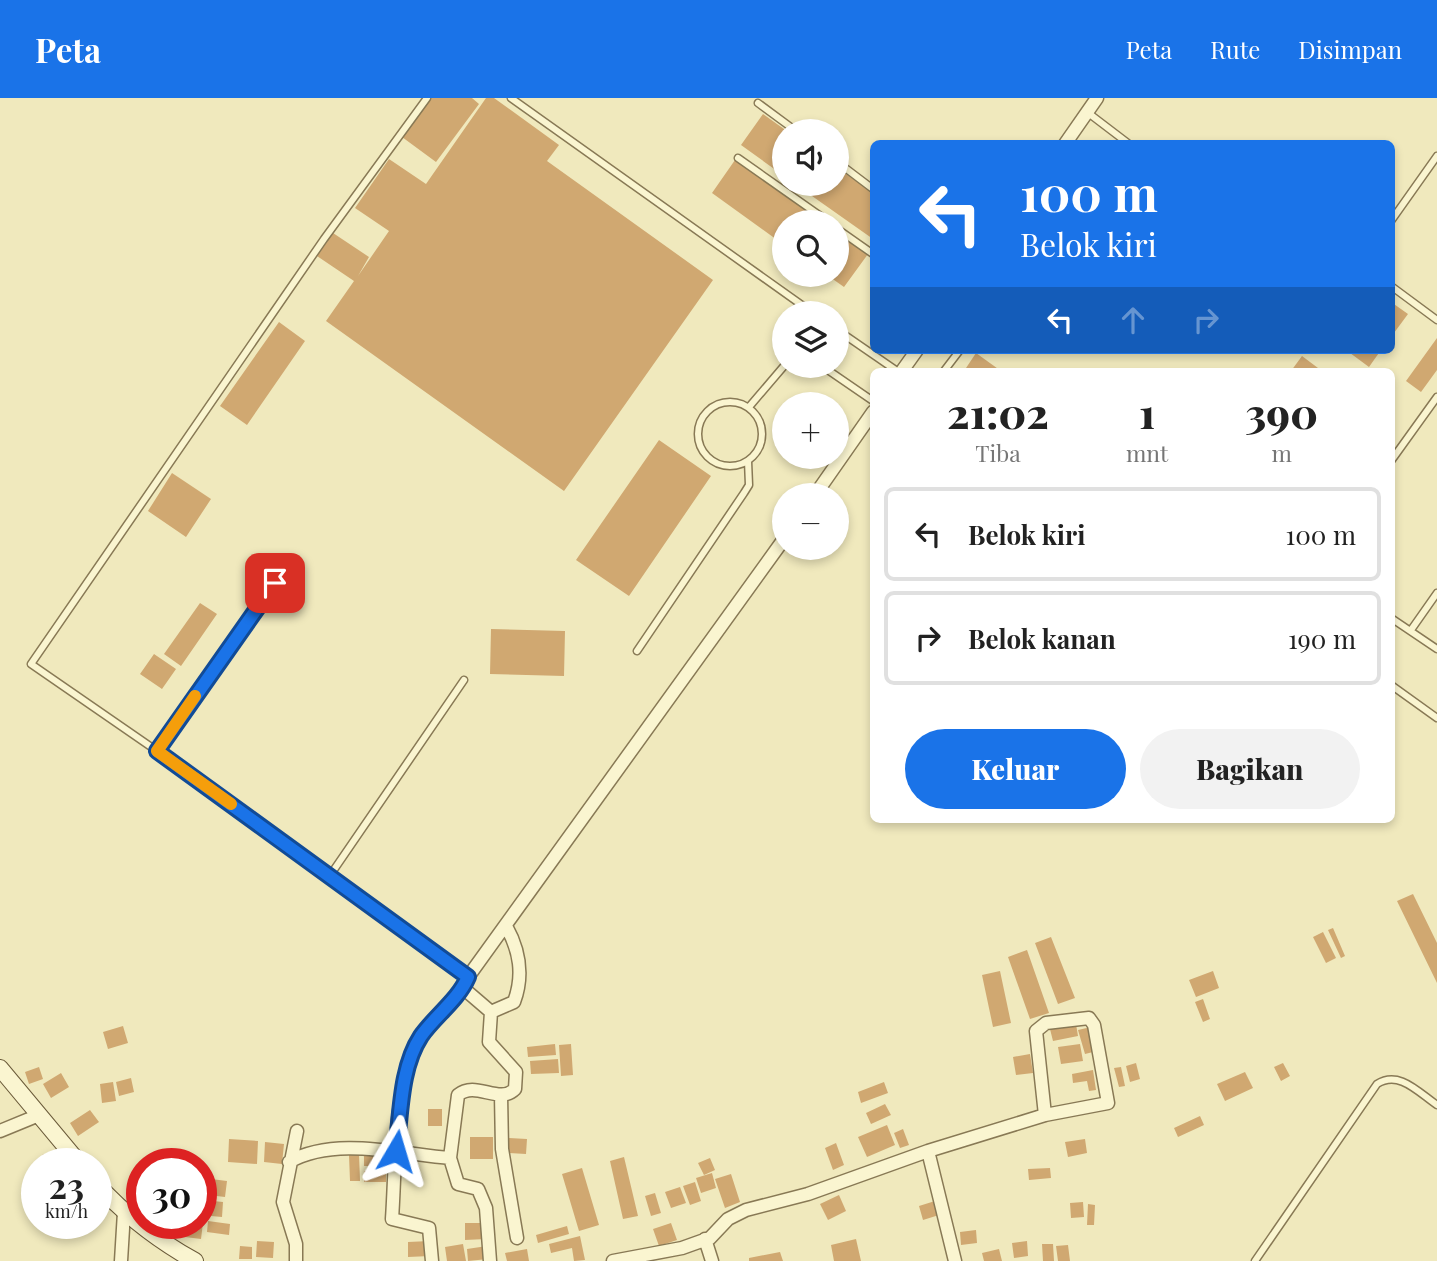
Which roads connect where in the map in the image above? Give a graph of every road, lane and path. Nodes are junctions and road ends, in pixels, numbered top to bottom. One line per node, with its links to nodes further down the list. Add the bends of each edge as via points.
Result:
1 (427, 98): 47 (lane, via 32,659 34,668)
2 (511, 98): 18 (lane)
3 (1097, 98): 5 (street)
4 (758, 103): 6 (lane)
5 (1087, 112): 7 (street); 8 (lane)
6 (780, 119)
7 (1068, 140)
8 (1124, 140)
9 (1437, 156): 14 (lane)
10 (738, 158): 13 (lane)
11 (849, 170): 12 (lane)
12 (870, 186)
13 (812, 210)
14 (1395, 215)
15 (849, 237): 16 (lane)
16 (870, 252)
17 (1395, 289): 19 (lane)
18 (796, 301)
19 (1437, 320)
20 (849, 338): 21 (lane)
21 (870, 351)
22 (874, 354): 25 (lane)
23 (914, 354): 26 (street)
24 (957, 354): 27 (lane)
25 (895, 368)
26 (902, 368)
27 (946, 368)
28 (774, 378): 32 (lane)
29 (839, 378): 31 (lane)
30 (1437, 397): 34 (lane)
31 (870, 399)
32 (749, 407): 35 (lane, via 759,419 763,435 759,450); 35 (lane, via 719,403 706,411 699,425 705,455 718,464 734,466)
33 (870, 416): 36 (street)
34 (1395, 455)
35 (748, 461): 43 (lane, via 749,485)
36 (823, 483)
37 (772, 556): 49 (street)
38 (291, 561): 47 (lane)
39 (1437, 593): 41 (lane)
40 (1395, 621): 41 (lane)
41 (1410, 630): 42 (lane)
42 (1437, 649)
43 (637, 651)
44 (464, 680): 48 (lane)
45 (1395, 688): 46 (lane)
46 (1437, 718)
47 (157, 751): 48 (lane)
48 (329, 877): 50 (lane)
49 (506, 926): 50 (street); 51 (street, via 518,953 521,979 514,1002)
50 (466, 982): 51 (street); 60 (street, via 421,1037 407,1068)
51 (491, 1012): 53 (street, via 489,1042 510,1062 517,1082 511,1093)
52 (0, 1068): 55 (street)
53 (501, 1095): 62 (street, via 476,1089 458,1095); 66 (street, via 504,1170)
54 (1437, 1105): 76 (lane, via 1397,1077 1377,1084)
55 (39, 1115): 58 (street); 59 (street)
56 (1045, 1115): 56 (street, via 1108,1103 1089,1017 1046,1023 1036,1031); 61 (street)
57 (297, 1130): 63 (street)
58 (0, 1131)
59 (67, 1148)
60 (396, 1151): 62 (street); 63 (street, via 325,1149); 71 (street, via 392,1219 429,1228)
61 (928, 1151): 67 (street, via 844,1182 746,1210); 75 (street)
62 (450, 1158): 72 (street, via 458,1184 478,1189 484,1199)
63 (289, 1162): 70 (street, via 283,1202 296,1244)
64 (112, 1199): 65 (street)
65 (124, 1212): 68 (street); 69 (street)
66 (517, 1238)
67 (705, 1239): 73 (street); 74 (street)
68 (121, 1261)
69 (195, 1261)
70 (296, 1261)
71 (432, 1261)
72 (490, 1261)
73 (613, 1261)
74 (712, 1261)
75 (955, 1261)
76 (1255, 1261)

